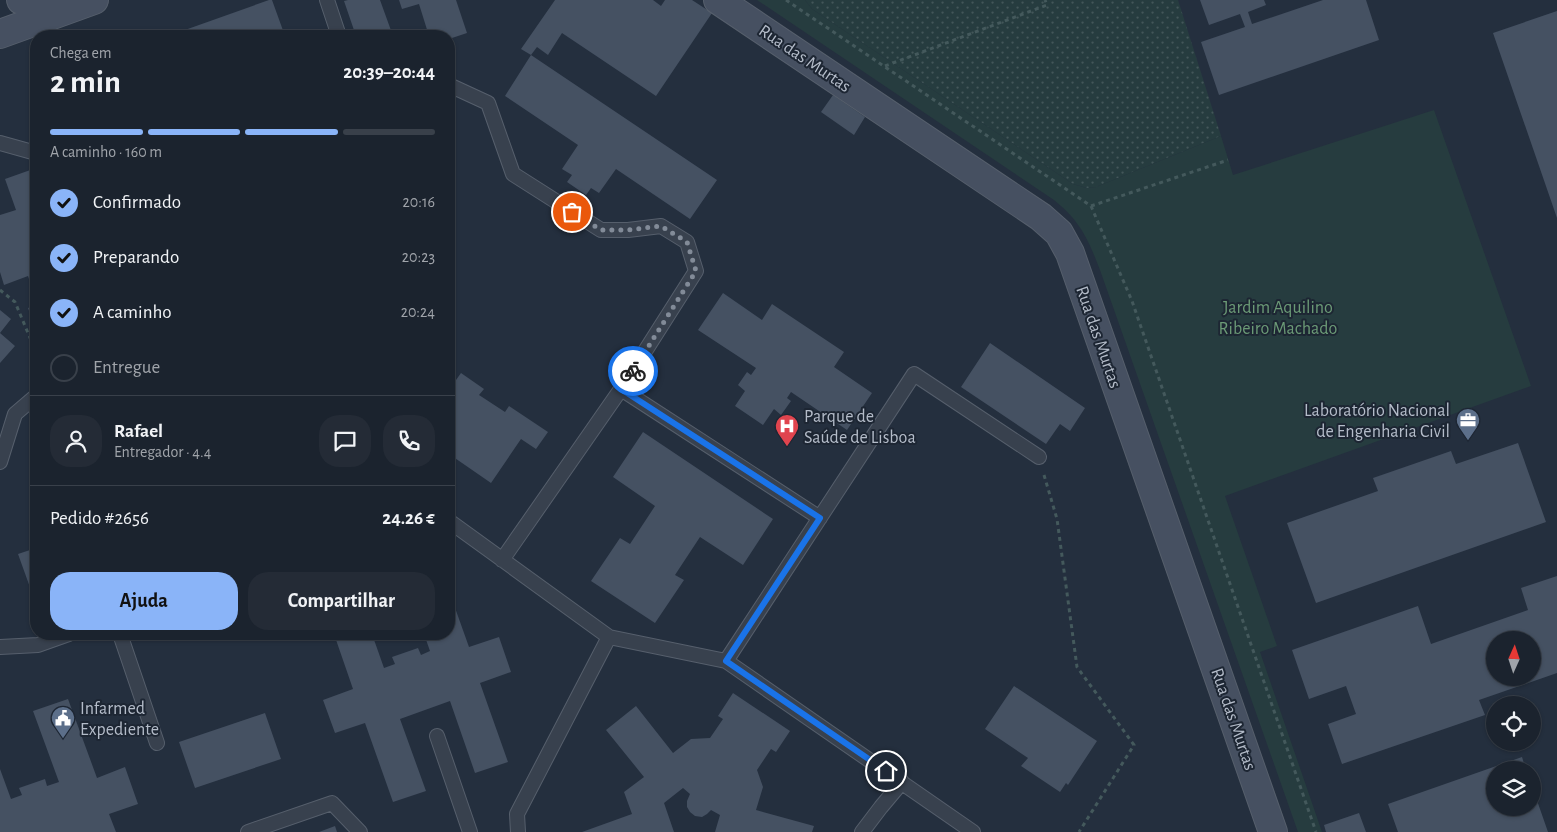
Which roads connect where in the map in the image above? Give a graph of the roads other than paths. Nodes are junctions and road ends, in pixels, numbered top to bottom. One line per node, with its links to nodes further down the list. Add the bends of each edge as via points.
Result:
1 (21, 0): 4 (street, via 54,7)
2 (327, 0): 5 (lane)
3 (718, 0): 31 (street, Rua das Murtas, via 1041,217 1059,233 1074,263)
4 (86, 3): 6 (street)
5 (337, 30)
6 (0, 34)
7 (455, 88): 10 (lane, via 488,103 513,174 601,230 661,226 687,242 696,271)
8 (0, 143): 9 (lane)
9 (30, 151)
10 (621, 389): 14 (lane); 16 (lane)
11 (30, 401): 13 (lane, via 15,414)
12 (1039, 457): 14 (lane, via 914,374)
13 (0, 462)
14 (820, 518): 21 (lane)
15 (455, 525): 16 (lane)
16 (502, 560): 17 (lane)
17 (608, 637): 21 (lane); 28 (lane, via 517,814)
18 (52, 640): 20 (lane, via 38,645)
19 (122, 640): 23 (lane)
20 (0, 647)
21 (726, 661): 24 (lane)
22 (438, 736): 27 (lane)
23 (157, 743)
24 (902, 782): 29 (lane); 30 (lane)
25 (248, 832): 26 (lane, via 332,803)
26 (360, 832)
27 (470, 832)
28 (518, 832)
29 (862, 832)
30 (974, 832)
31 (1273, 832)

